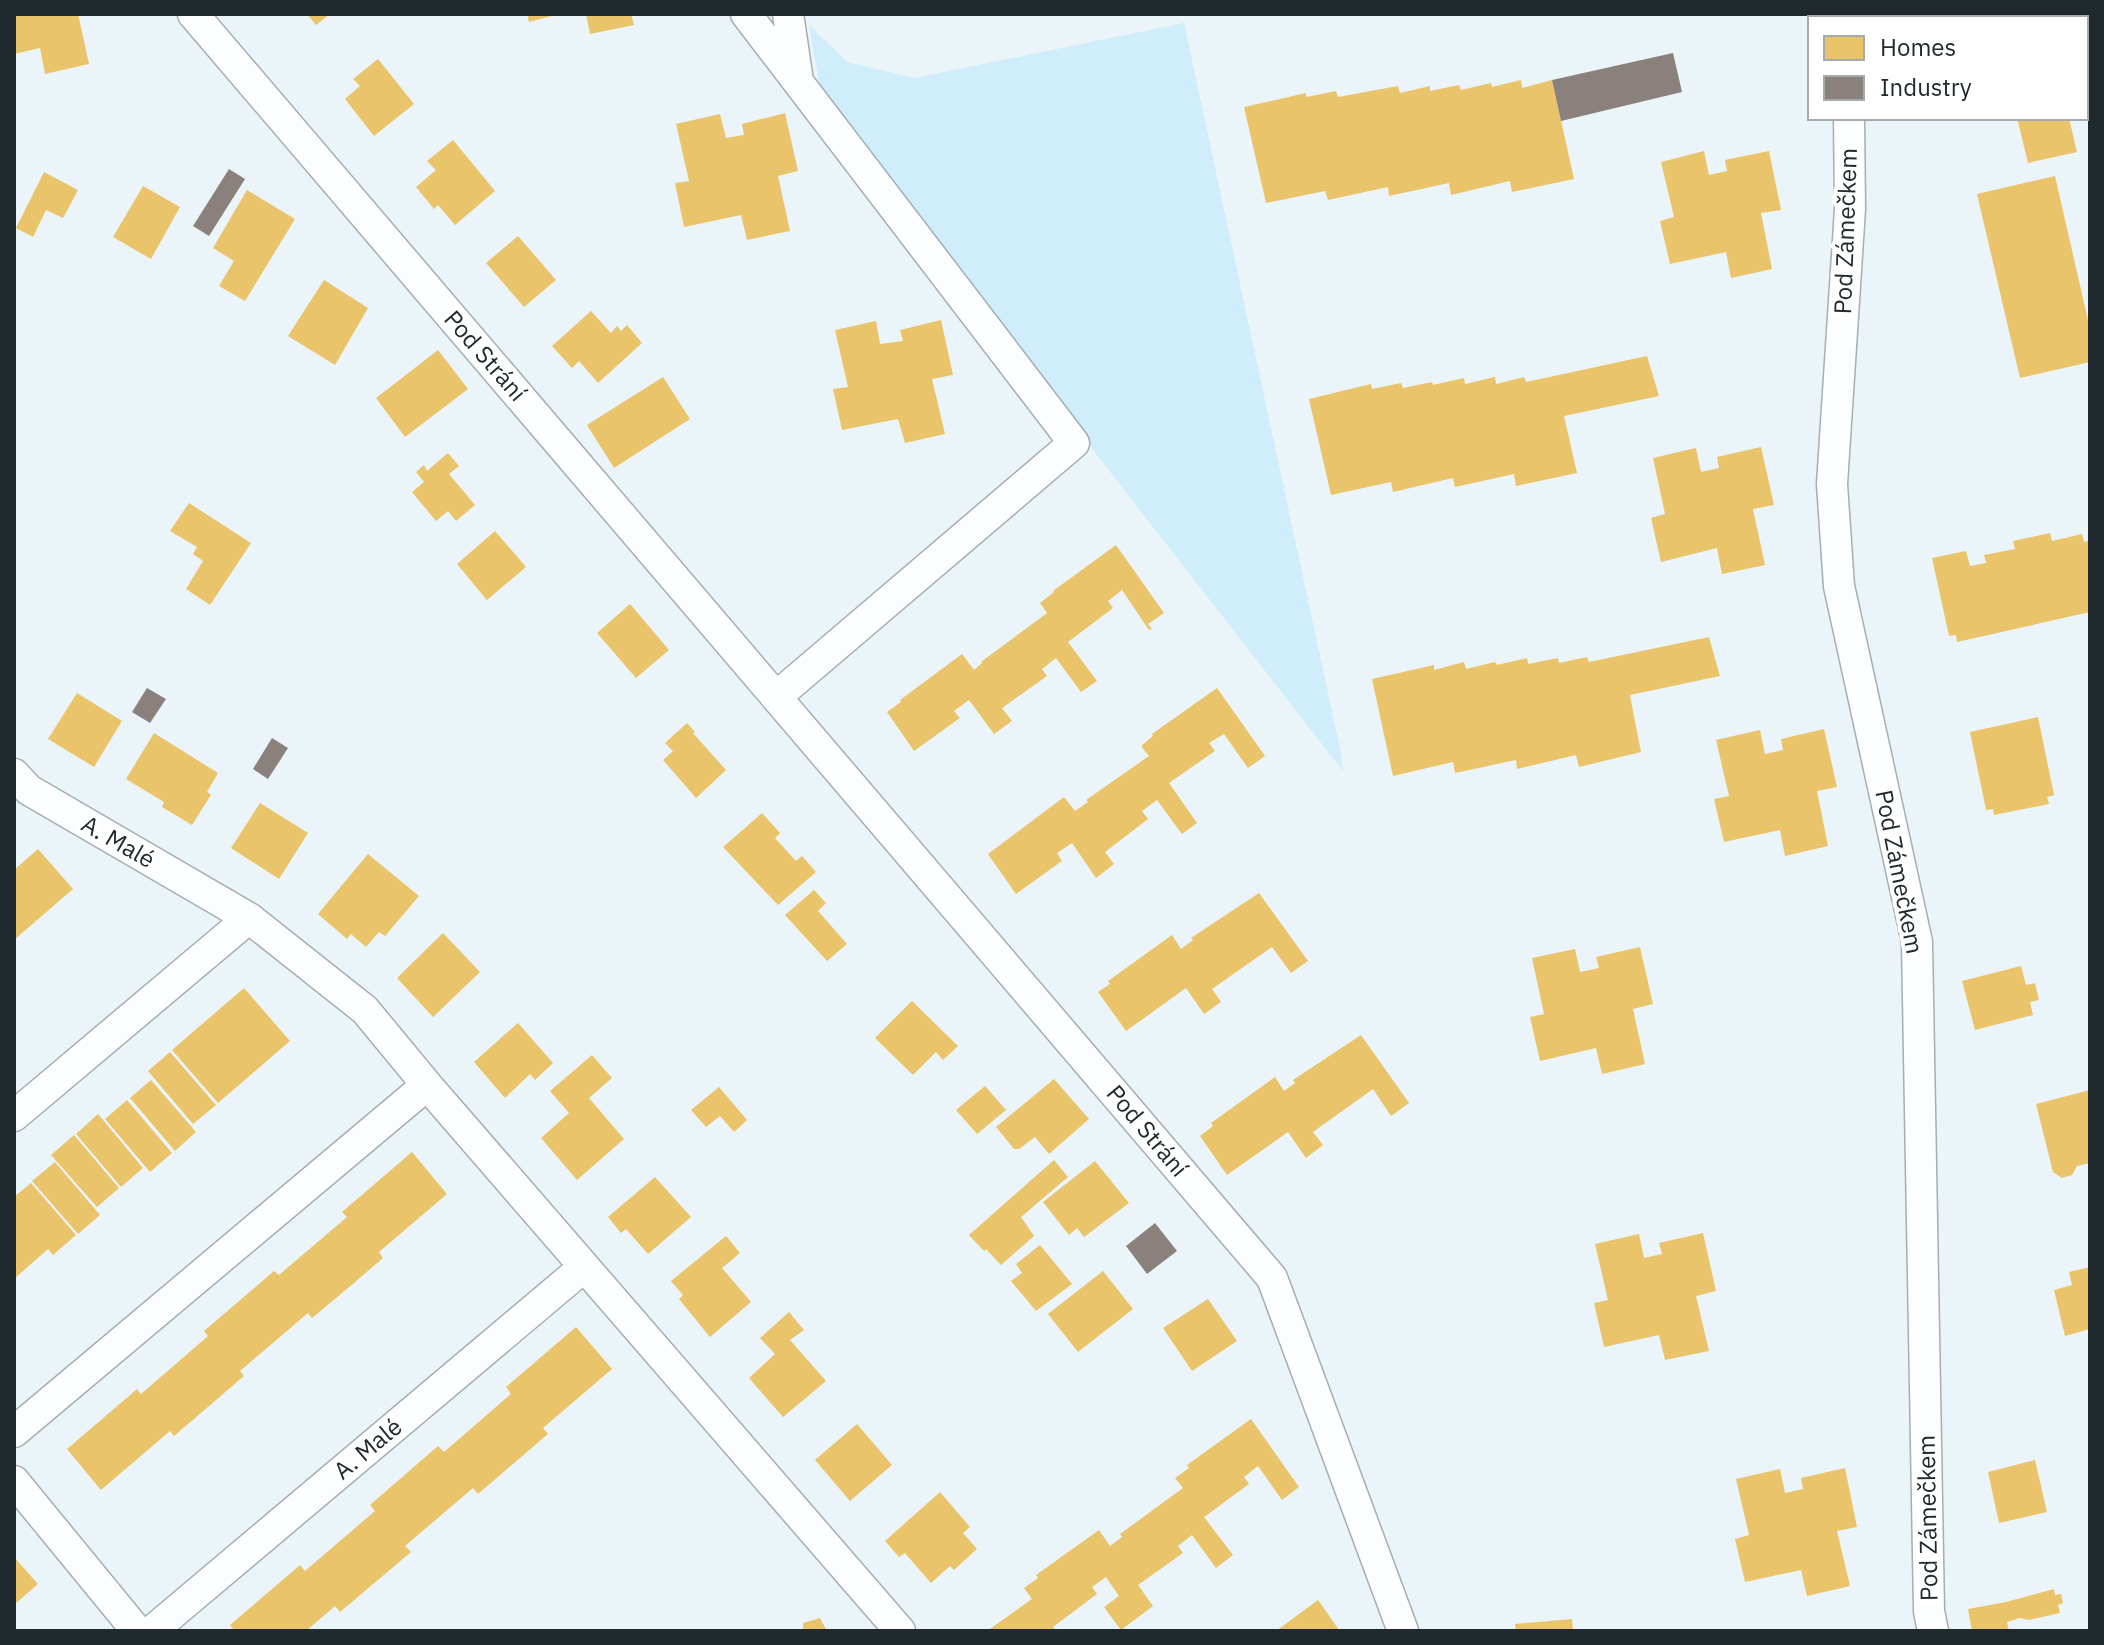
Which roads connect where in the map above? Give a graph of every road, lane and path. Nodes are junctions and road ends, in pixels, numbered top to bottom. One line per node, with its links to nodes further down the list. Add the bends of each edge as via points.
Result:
1 (193, 14): 6 (street, Pod Strání)
2 (746, 14): 4 (street)
3 (788, 14): 4 (street)
4 (799, 83): 6 (street, via 1074,443)
5 (1849, 120): 18 (street, Pod Zámečkem, via 1850,209 1832,484 1839,586 1917,942)
6 (776, 697): 17 (street, Pod Strání, via 1272,1278)
7 (19, 789): 8 (street, A. Malé)
8 (249, 918): 9 (street, A. Malé, via 365,1010); 10 (street)
9 (427, 1085): 11 (street, A. Malé); 12 (street)
10 (14, 1116)
11 (584, 1267): 15 (street, A. Malé); 16 (street, A. Malé)
12 (14, 1432)
13 (14, 1481): 14 (street)
14 (137, 1631)
15 (152, 1631)
16 (900, 1631)
17 (1403, 1631)
18 (1933, 1631)

